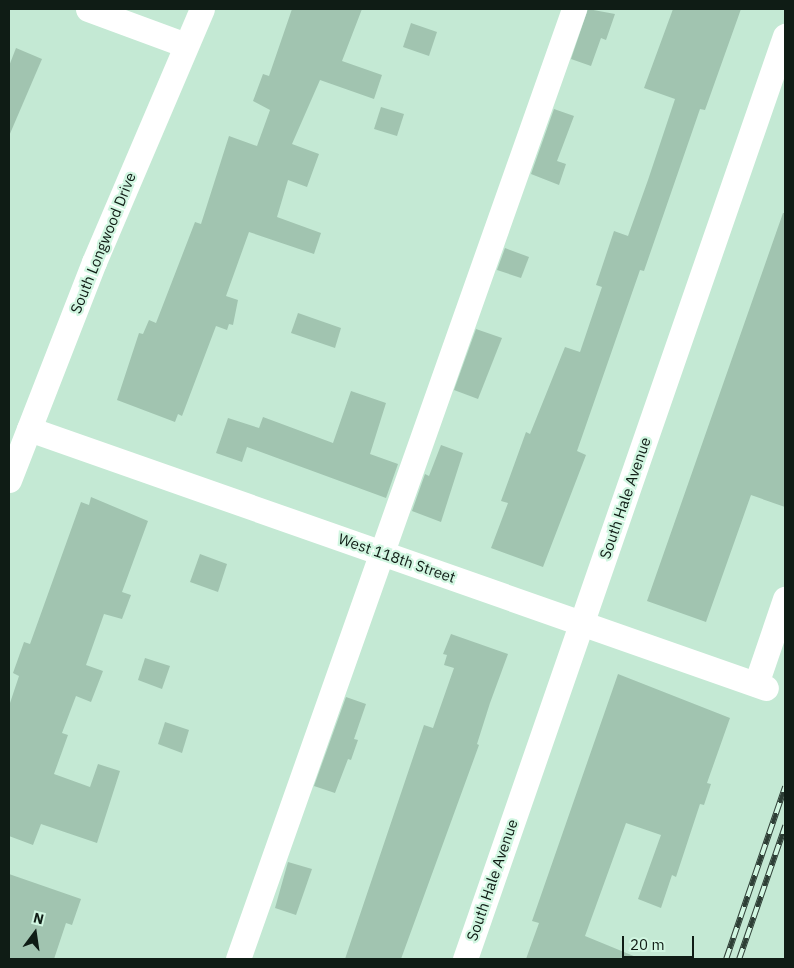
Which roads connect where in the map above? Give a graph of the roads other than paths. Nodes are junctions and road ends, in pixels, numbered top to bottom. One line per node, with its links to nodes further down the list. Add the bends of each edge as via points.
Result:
1 (88, 9): 5 (street)
2 (202, 9): 5 (street, South Longwood Drive)
3 (574, 9): 8 (street)
4 (785, 36): 10 (street, South Hale Avenue)
5 (186, 45): 6 (street, South Longwood Drive, via 97,253)
6 (29, 429): 7 (street, South Longwood Drive); 8 (street, West 118th Street)
7 (10, 470)
8 (383, 553): 10 (street, West 118th Street); 11 (street)
9 (785, 600): 10 (street, West 118th Street, via 761,686)
10 (581, 623): 12 (street, South Hale Avenue)
11 (238, 959)
12 (465, 959)

